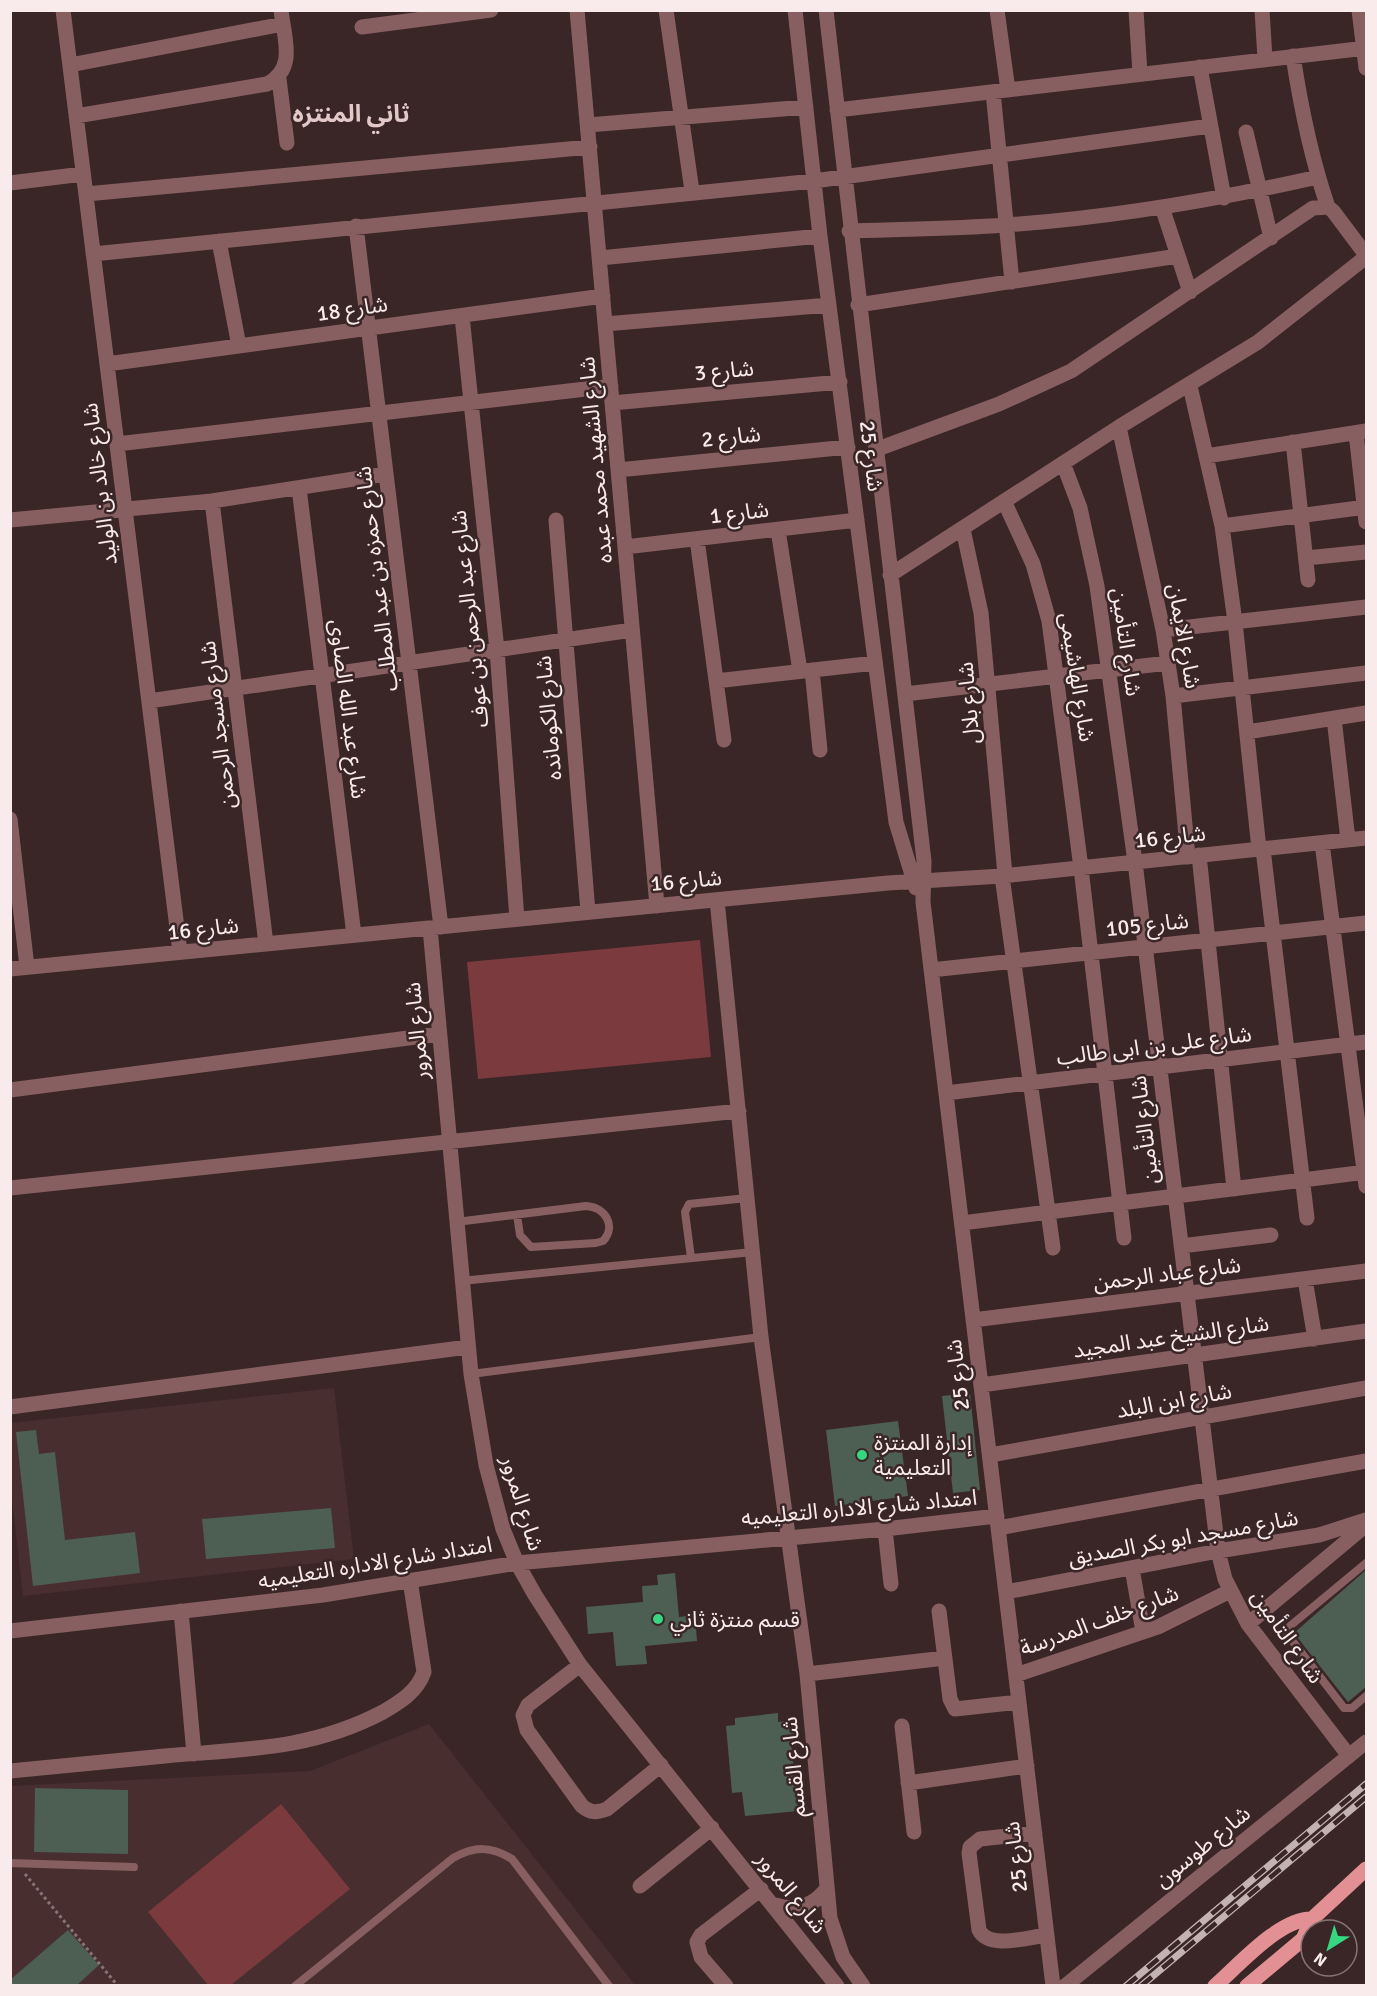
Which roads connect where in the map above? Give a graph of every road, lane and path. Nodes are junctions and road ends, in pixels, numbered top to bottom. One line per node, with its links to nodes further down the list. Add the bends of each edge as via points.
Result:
1 (63, 10): 16 (street, شارع خالد بن الوليد)
2 (491, 10): 12 (street)
3 (577, 10): 26 (street, شارع الشهيد محمد عبده)
4 (666, 10): 25 (street)
5 (795, 10): 22 (street, شارع 25)
6 (825, 10): 23 (street, شارع 25)
7 (997, 10): 21 (street)
8 (1136, 10): 19 (street)
9 (1262, 10): 15 (street)
10 (1359, 10): 13 (street)
11 (282, 17): 16 (street); 20 (street, via 287,62)
12 (362, 27)
13 (1364, 48): 14 (street); 18 (street)
14 (1293, 56): 15 (street); 34 (street)
15 (1265, 59): 17 (street)
16 (70, 65): 24 (street, شارع خالد بن الوليد)
17 (1200, 67): 19 (street); 27 (street)
18 (1366, 68)
19 (1140, 74): 21 (street)
20 (279, 78): 24 (street, via 267,84); 29 (street)
21 (1001, 91): 23 (street); 31 (street)
22 (806, 107): 25 (street); 35 (street, شارع 25)
23 (837, 110): 33 (street, شارع 25)
24 (76, 116): 32 (street, شارع خالد بن الوليد)
25 (681, 117): 26 (street); 38 (street)
26 (588, 125): 30 (street, شارع الشهيد محمد عبده)
27 (1210, 126): 31 (street); 40 (street)
28 (1246, 132): 37 (street)
29 (287, 143)
30 (590, 147): 39 (street); 41 (street, شارع الشهيد محمد عبده)
31 (999, 156): 33 (street); 44 (street)
32 (84, 174): 36 (street); 39 (street, شارع خالد بن الوليد)
33 (843, 177): 35 (street); 46 (street, شارع 25)
34 (1317, 177): 37 (street); 43 (street)
35 (814, 181): 38 (street); 47 (street, شارع 25)
36 (10, 183)
37 (1260, 190): 40 (street); 48 (street)
38 (692, 191): 41 (street)
39 (86, 194): 50 (street, شارع خالد بن الوليد)
40 (1224, 198): 42 (street)
41 (594, 202): 45 (street); 53 (street, شارع الشهيد محمد عبده)
42 (1162, 207): 44 (street); 51 (street)
43 (1328, 207): 48 (street, via 1313,208); 52 (street)
44 (1006, 225): 46 (street); 54 (street)
45 (356, 226): 49 (street); 61 (street, شارع حمزه بن عبد المطلب)
46 (849, 231): 58 (street, شارع 25)
47 (820, 236): 53 (street); 57 (street, شارع 25)
48 (1271, 238): 55 (street)
49 (219, 241): 50 (street); 62 (street)
50 (93, 254): 63 (street, شارع خالد بن الوليد)
51 (1179, 256): 54 (street); 55 (street)
52 (1366, 256): 66 (street, via 1258,342)
53 (600, 258): 56 (street, شارع الشهيد محمد عبده)
54 (1012, 282): 58 (street)
55 (1190, 292): 75 (street, via 1071,370 1038,387)
56 (603, 296): 59 (street, شارع 18); 60 (street, شارع الشهيد محمد عبده)
57 (829, 305): 60 (street); 64 (street, شارع 25)
58 (858, 305): 75 (street, شارع 25)
59 (462, 316): 61 (street, شارع 18); 67 (street, شارع عبد الرحمن بن عوف)
60 (605, 324): 65 (street, شارع الشهيد محمد عبده)
61 (368, 328): 62 (street, شارع 18); 69 (street, شارع حمزه بن عبد المطلب)
62 (239, 346): 63 (street, شارع 18)
63 (107, 364): 73 (street, شارع خالد بن الوليد)
64 (840, 382): 68 (street, شارع 3); 74 (street, شارع 25)
65 (611, 386): 67 (street); 68 (street, شارع الشهيد محمد عبده)
66 (1190, 386): 70 (street); 76 (street)
67 (470, 402): 69 (street); 103 (street, شارع عبد الرحمن بن عوف)
68 (612, 403): 78 (street, شارع الشهيد محمد عبده)
69 (379, 413): 73 (street); 79 (street, شارع حمزه بن عبد المطلب)
70 (1119, 427): 77 (street); 101 (street, شارع الايمان)
71 (1361, 432): 72 (street); 84 (street)
72 (1293, 442): 76 (street); 85 (street)
73 (117, 444): 83 (street, شارع خالد بن الوليد)
74 (848, 447): 78 (street, شارع 2); 88 (street, شارع 25)
75 (875, 450): 96 (street, شارع 25)
76 (1206, 456): 89 (street)
77 (1063, 463): 82 (street); 107 (street, شارع التأمين, via 1089,546)
78 (618, 470): 93 (street, شارع الشهيد محمد عبده)
79 (386, 474): 80 (street); 104 (street, شارع حمزه بن عبد المطلب)
80 (299, 488): 81 (street); 110 (street, شارع عبد الله الصاوى)
81 (212, 501): 83 (street); 114 (street, شارع مسجد الرحمن)
82 (1004, 501): 90 (street); 111 (street, شارع الهاشيمى, via 1033,564)
83 (124, 508): 86 (street); 118 (street, شارع خالد بن الوليد)
84 (1366, 512): 85 (street)
85 (1301, 516): 89 (street); 95 (street)
86 (10, 520)
87 (556, 520): 102 (street, شارع الكومانده)
88 (857, 520): 91 (street, شارع 1); 105 (street, شارع 25)
89 (1222, 526): 99 (street)
90 (963, 529): 96 (street); 113 (street, شارع بلال, via 981,612)
91 (778, 530): 92 (street, شارع 1); 108 (street)
92 (698, 539): 93 (street, شارع 1); 112 (street)
93 (625, 548): 100 (street, شارع الشهيد محمد عبده)
94 (1366, 552): 95 (street)
95 (1306, 558): 97 (street)
96 (890, 575): 116 (street, شارع 25)
97 (1308, 580)
98 (1366, 607): 99 (street)
99 (1235, 622): 101 (street); 115 (street)
100 (632, 630): 102 (street); 135 (street, شارع الشهيد محمد عبده)
101 (1163, 630): 106 (street, شارع الايمان)
102 (564, 640): 103 (street); 136 (street, شارع الكومانده)
103 (497, 650): 104 (street); 137 (street, شارع عبد الرحمن بن عوف)
104 (409, 663): 110 (street); 139 (street, شارع حمزه بن عبد المطلب)
105 (875, 663): 108 (street); 133 (street, شارع 25, via 896,822)
106 (1168, 663): 107 (street); 117 (street, شارع الايمان)
107 (1108, 670): 111 (street); 130 (street, شارع التأمين)
108 (806, 671): 112 (street); 123 (street)
109 (1366, 673): 115 (street)
110 (322, 676): 114 (street); 142 (street, شارع عبد الله الصاوى)
111 (1057, 677): 113 (street); 131 (street, شارع الهاشيمى)
112 (717, 681): 122 (street)
113 (989, 684): 116 (street); 132 (street, شارع بلال)
114 (235, 688): 118 (street); 144 (street, شارع مسجد الرحمن)
115 (1242, 689): 117 (street); 121 (street)
116 (904, 694): 133 (street, شارع 25)
117 (1173, 696): 129 (street, شارع الايمان)
118 (149, 701): 146 (street, شارع خالد بن الوليد)
119 (1366, 713): 120 (street)
120 (1334, 718): 121 (street); 126 (street)
121 (1247, 732): 128 (street)
122 (724, 740)
123 (820, 750)
124 (10, 819): 149 (street)
125 (1366, 838): 126 (street, شارع 16)
126 (1348, 840): 127 (street, شارع 16)
127 (1322, 843): 128 (street, شارع 16); 140 (street)
128 (1261, 849): 129 (street, شارع 16); 141 (street)
129 (1193, 856): 130 (street, شارع 16); 143 (street, شارع الايمان)
130 (1135, 862): 131 (street, شارع 16); 145 (street, شارع التأمين)
131 (1081, 867): 132 (street, شارع 16); 147 (street, شارع الهاشيمى)
132 (1004, 875): 133 (street, شارع 16); 148 (street, شارع بلال)
133 (919, 881): 134 (street, شارع 16); 151 (street, شارع 25)
134 (717, 900): 135 (street, شارع 16); 162 (street, شارع القسم)
135 (657, 906): 136 (street, شارع 16)
136 (588, 912): 137 (street, شارع 16)
137 (517, 919): 139 (street, شارع 16)
138 (1366, 923): 140 (street, شارع 105)
139 (435, 927): 142 (street, شارع 16); 152 (street, شارع المرور)
140 (1333, 927): 141 (street, شارع 105); 154 (street)
141 (1273, 933): 143 (street, شارع 105); 155 (street)
142 (354, 935): 144 (street, شارع 16)
143 (1208, 940): 145 (street, شارع 105); 156 (street, شارع الايمان)
144 (266, 944): 146 (street, شارع 16)
145 (1145, 947): 147 (street, شارع 105); 157 (street, شارع التأمين)
146 (180, 952): 149 (street, شارع 16)
147 (1091, 953): 148 (street, شارع 105); 158 (street, شارع الهاشيمى)
148 (1014, 962): 151 (street, شارع 105); 159 (street, شارع بلال)
149 (27, 967): 150 (street, شارع 16)
150 (10, 969)
151 (931, 970): 161 (street, شارع 25)
152 (439, 1034): 160 (street); 163 (street, شارع المرور)
153 (1366, 1042): 154 (street, شارع على بن ابى طالب)
154 (1348, 1044): 155 (street, شارع على بن ابى طالب); 164 (street)
155 (1287, 1052): 156 (street, شارع على بن ابى طالب); 165 (street)
156 (1221, 1060): 157 (street, شارع على بن ابى طالب); 167 (street, شارع الايمان)
157 (1160, 1067): 158 (street, شارع على بن ابى طالب); 168 (street, شارع التأمين)
158 (1105, 1073): 159 (street, شارع على بن ابى طالب); 170 (street, شارع الهاشيمى)
159 (1030, 1082): 161 (street, شارع على بن ابى طالب); 171 (street, شارع بلال)
160 (10, 1090)
161 (946, 1093): 175 (street, شارع 25)
162 (739, 1111): 163 (street); 169 (street, شارع القسم)
163 (449, 1143): 166 (street); 174 (street, شارع المرور)
164 (1366, 1177): 165 (street)
165 (1302, 1180): 167 (street); 173 (street)
166 (10, 1188)
167 (1234, 1189): 168 (street)
168 (1175, 1196): 170 (street); 178 (street, شارع التأمين)
169 (747, 1198): 180 (street, شارع القسم); 181 (lane, via 689,1204 685,1212)
170 (1120, 1203): 171 (street); 177 (street, شارع الهاشيمى)
171 (1048, 1212): 175 (street); 179 (street, شارع بلال)
172 (517, 1215): 172 (lane, via 595,1206 608,1219 609,1230 603,1241 596,1243 531,1247 520,1235); 174 (lane)
173 (1306, 1218)
174 (456, 1222): 184 (street, شارع المرور)
175 (962, 1223): 186 (street, شارع 25)
176 (1270, 1235): 178 (street)
177 (1124, 1238)
178 (1181, 1246): 185 (street, شارع التأمين)
179 (1053, 1248)
180 (753, 1252): 181 (lane); 188 (street, شارع القسم)
181 (690, 1258): 184 (lane)
182 (1366, 1270): 183 (street, شارع عباد الرحمن)
183 (1305, 1279): 185 (street, شارع عباد الرحمن); 189 (street)
184 (461, 1281): 190 (street, شارع المرور)
185 (1187, 1293): 186 (street, شارع عباد الرحمن); 191 (street, شارع التأمين)
186 (973, 1320): 193 (street, شارع 25)
187 (1366, 1331): 189 (street, شارع الشيخ عبد المجيد)
188 (762, 1337): 192 (lane); 204 (street, شارع القسم)
189 (1315, 1339): 191 (street, شارع الشيخ عبد المجيد)
190 (468, 1347): 192 (street, شارع المرور); 195 (street)
191 (1194, 1355): 193 (street, شارع الشيخ عبد المجيد); 196 (street, شارع التأمين)
192 (471, 1374): 206 (street, شارع المرور, via 494,1498)
193 (981, 1385): 197 (street, شارع 25)
194 (1366, 1388): 196 (street, شارع ابن البلد)
195 (10, 1407)
196 (1200, 1417): 197 (street, شارع ابن البلد); 199 (street, شارع التأمين)
197 (990, 1455): 201 (street, شارع 25)
198 (1366, 1461): 199 (street, امتداد شارع الاداره التعليميه)
199 (1210, 1490): 201 (street, امتداد شارع الاداره التعليميه); 205 (street, شارع التأمين)
200 (1366, 1520): 205 (street, شارع مسجد ابو بكر الصديق, via 1319,1535)
201 (997, 1522): 203 (street, امتداد شارع الاداره التعليميه); 212 (street, شارع 25)
202 (1366, 1525): 215 (street)
203 (885, 1529): 204 (street, امتداد شارع الاداره التعليميه); 210 (street)
204 (789, 1536): 206 (street, امتداد شارع الاداره التعليميه); 220 (street, شارع القسم)
205 (1218, 1551): 208 (street, شارع مسجد ابو بكر الصديق); 211 (street, شارع التأمين)
206 (517, 1563): 209 (street, امتداد شارع الاداره التعليميه); 219 (street, شارع المرور, via 549,1621)
207 (1366, 1563): 222 (lane, via 1290,1626 1287,1634 1344,1708 1352,1708)
208 (1132, 1568): 212 (street, شارع مسجد ابو بكر الصديق); 217 (street)
209 (411, 1580): 213 (street, امتداد شارع الاداره التعليميه, via 323,1595); 226 (street, via 425,1665 422,1678 408,1696 369,1719 318,1739 257,1750)
210 (891, 1584)
211 (1230, 1591): 215 (street, شارع التأمين); 217 (street, شارع خلف المدرسة)
212 (1006, 1592): 221 (street, شارع 25)
213 (181, 1611): 216 (street, امتداد شارع الاداره التعليميه); 226 (street)
214 (939, 1611): 218 (street)
215 (1248, 1624): 227 (street, شارع التأمين)
216 (10, 1631)
217 (1143, 1632): 221 (street, شارع خلف المدرسة)
218 (945, 1659): 220 (street); 223 (street, via 955,1709)
219 (580, 1665): 228 (street, شارع المرور); 228 (street, via 528,1705 523,1715 527,1730 582,1806 589,1812 607,1809)
220 (807, 1674): 239 (street, شارع القسم)
221 (1016, 1675): 223 (street, شارع 25)
222 (1366, 1696)
223 (1019, 1702): 229 (street, شارع 25)
224 (902, 1726): 231 (street)
225 (1366, 1742): 227 (street, شارع طوسون)
226 (194, 1754): 230 (street)
227 (1349, 1756): 253 (street, شارع طوسون)
228 (661, 1765): 232 (street, شارع المرور)
229 (1027, 1766): 231 (street); 234 (street, شارع 25)
230 (10, 1771)
231 (908, 1782): 233 (street)
232 (712, 1828): 238 (street); 240 (street, شارع المرور)
233 (914, 1832)
234 (1035, 1833): 244 (street, شارع 25); 244 (street, via 980,1839 969,1853 982,1936 992,1941)
235 (12, 1862): 236 (lane); 246 (path)
236 (134, 1867)
237 (1366, 1869): 242 (main road)
238 (640, 1886)
239 (827, 1888): 241 (street, via 821,1896 795,1909); 251 (street, شارع القسم, via 838,1944)
240 (761, 1889): 241 (street, شارع المرور); 249 (street, via 697,1942 701,1957)
241 (775, 1905): 250 (street, شارع المرور)
242 (1313, 1918)
243 (1299, 1920): 254 (main road, via 1284,1926)
244 (1047, 1935): 252 (street, شارع 25)
245 (1299, 1942): 255 (main road)
246 (118, 1986)
247 (296, 1986): 248 (lane, via 453,1858 467,1850 483,1848 512,1859)
248 (609, 1986)
249 (726, 1986)
250 (837, 1986)
251 (863, 1986)
252 (1053, 1986)
253 (1065, 1986)
254 (1215, 1986)
255 (1247, 1986)

